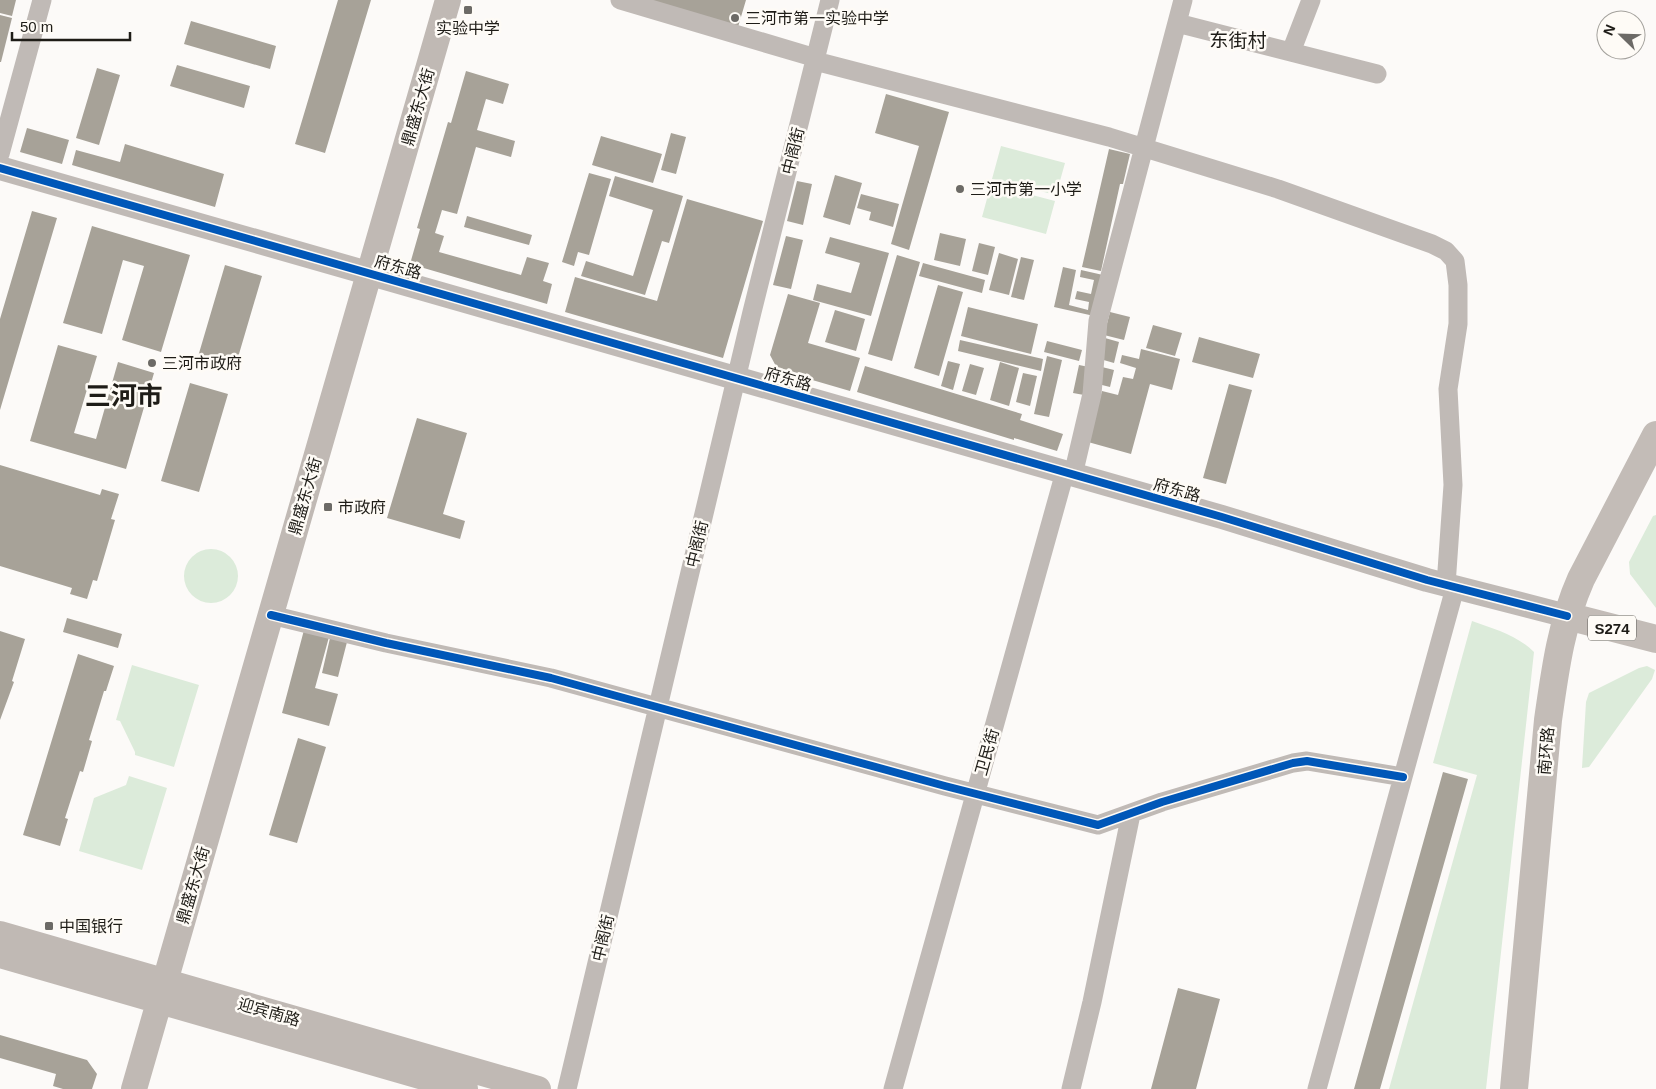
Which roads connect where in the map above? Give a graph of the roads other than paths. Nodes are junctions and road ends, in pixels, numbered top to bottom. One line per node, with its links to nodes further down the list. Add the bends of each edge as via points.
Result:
1 (42, 0): 12 (street)
2 (448, 0): 14 (main road, 鼎盛东大街)
3 (620, 0): 9 (street)
4 (830, 0): 9 (street, 中阁街)
5 (1183, 0): 7 (street, 卫民街)
6 (1311, 0): 8 (street)
7 (1177, 23): 8 (street); 11 (street, 卫民街)
8 (1291, 52): 10 (street)
9 (816, 59): 11 (street); 15 (street, 中阁街)
10 (1378, 74)
11 (1144, 148): 17 (street, 卫民街, via 1098,321 1092,394); 19 (street, via 1278,189 1432,244 1446,251 1455,261 1458,324 1448,389 1453,485)
12 (0, 154)
13 (0, 168): 14 (street, 府东路)
14 (370, 273): 15 (street, 府东路); 20 (main road, 鼎盛东大街)
15 (736, 378): 17 (street, 府东路); 23 (street, 中阁街)
16 (1656, 435): 21 (main road, 南环路, via 1581,579 1572,600)
17 (1069, 474): 19 (street, 府东路); 25 (street, 卫民街)
18 (1656, 476): 21 (main road, 南环路, via 1598,587)
19 (1451, 586): 21 (street, 府东路); 24 (street)
20 (271, 615): 23 (street, via 551,678); 29 (main road, 鼎盛东大街)
21 (1576, 618): 22 (main road, S274); 37 (main road, 南环路, via 1556,667 1548,720); 38 (main road, 南环路, via 1574,670)
22 (1656, 639)
23 (658, 708): 25 (street); 33 (street, 中阁街)
24 (1403, 777): 26 (street, via 1307,761 1162,802); 36 (street)
25 (975, 794): 26 (street, via 1098,825); 34 (street, 卫民街)
26 (1131, 814): 35 (street)
27 (0, 934): 29 (main road, 迎宾南路)
28 (0, 955): 29 (main road, 迎宾南路)
29 (162, 992): 30 (main road, 鼎盛东大街); 31 (main road, 迎宾南路); 32 (main road, 迎宾南路)
30 (134, 1089)
31 (465, 1089)
32 (538, 1089)
33 (567, 1089)
34 (893, 1089)
35 (1071, 1089)
36 (1318, 1089)
37 (1514, 1089)
38 (1532, 1089)

